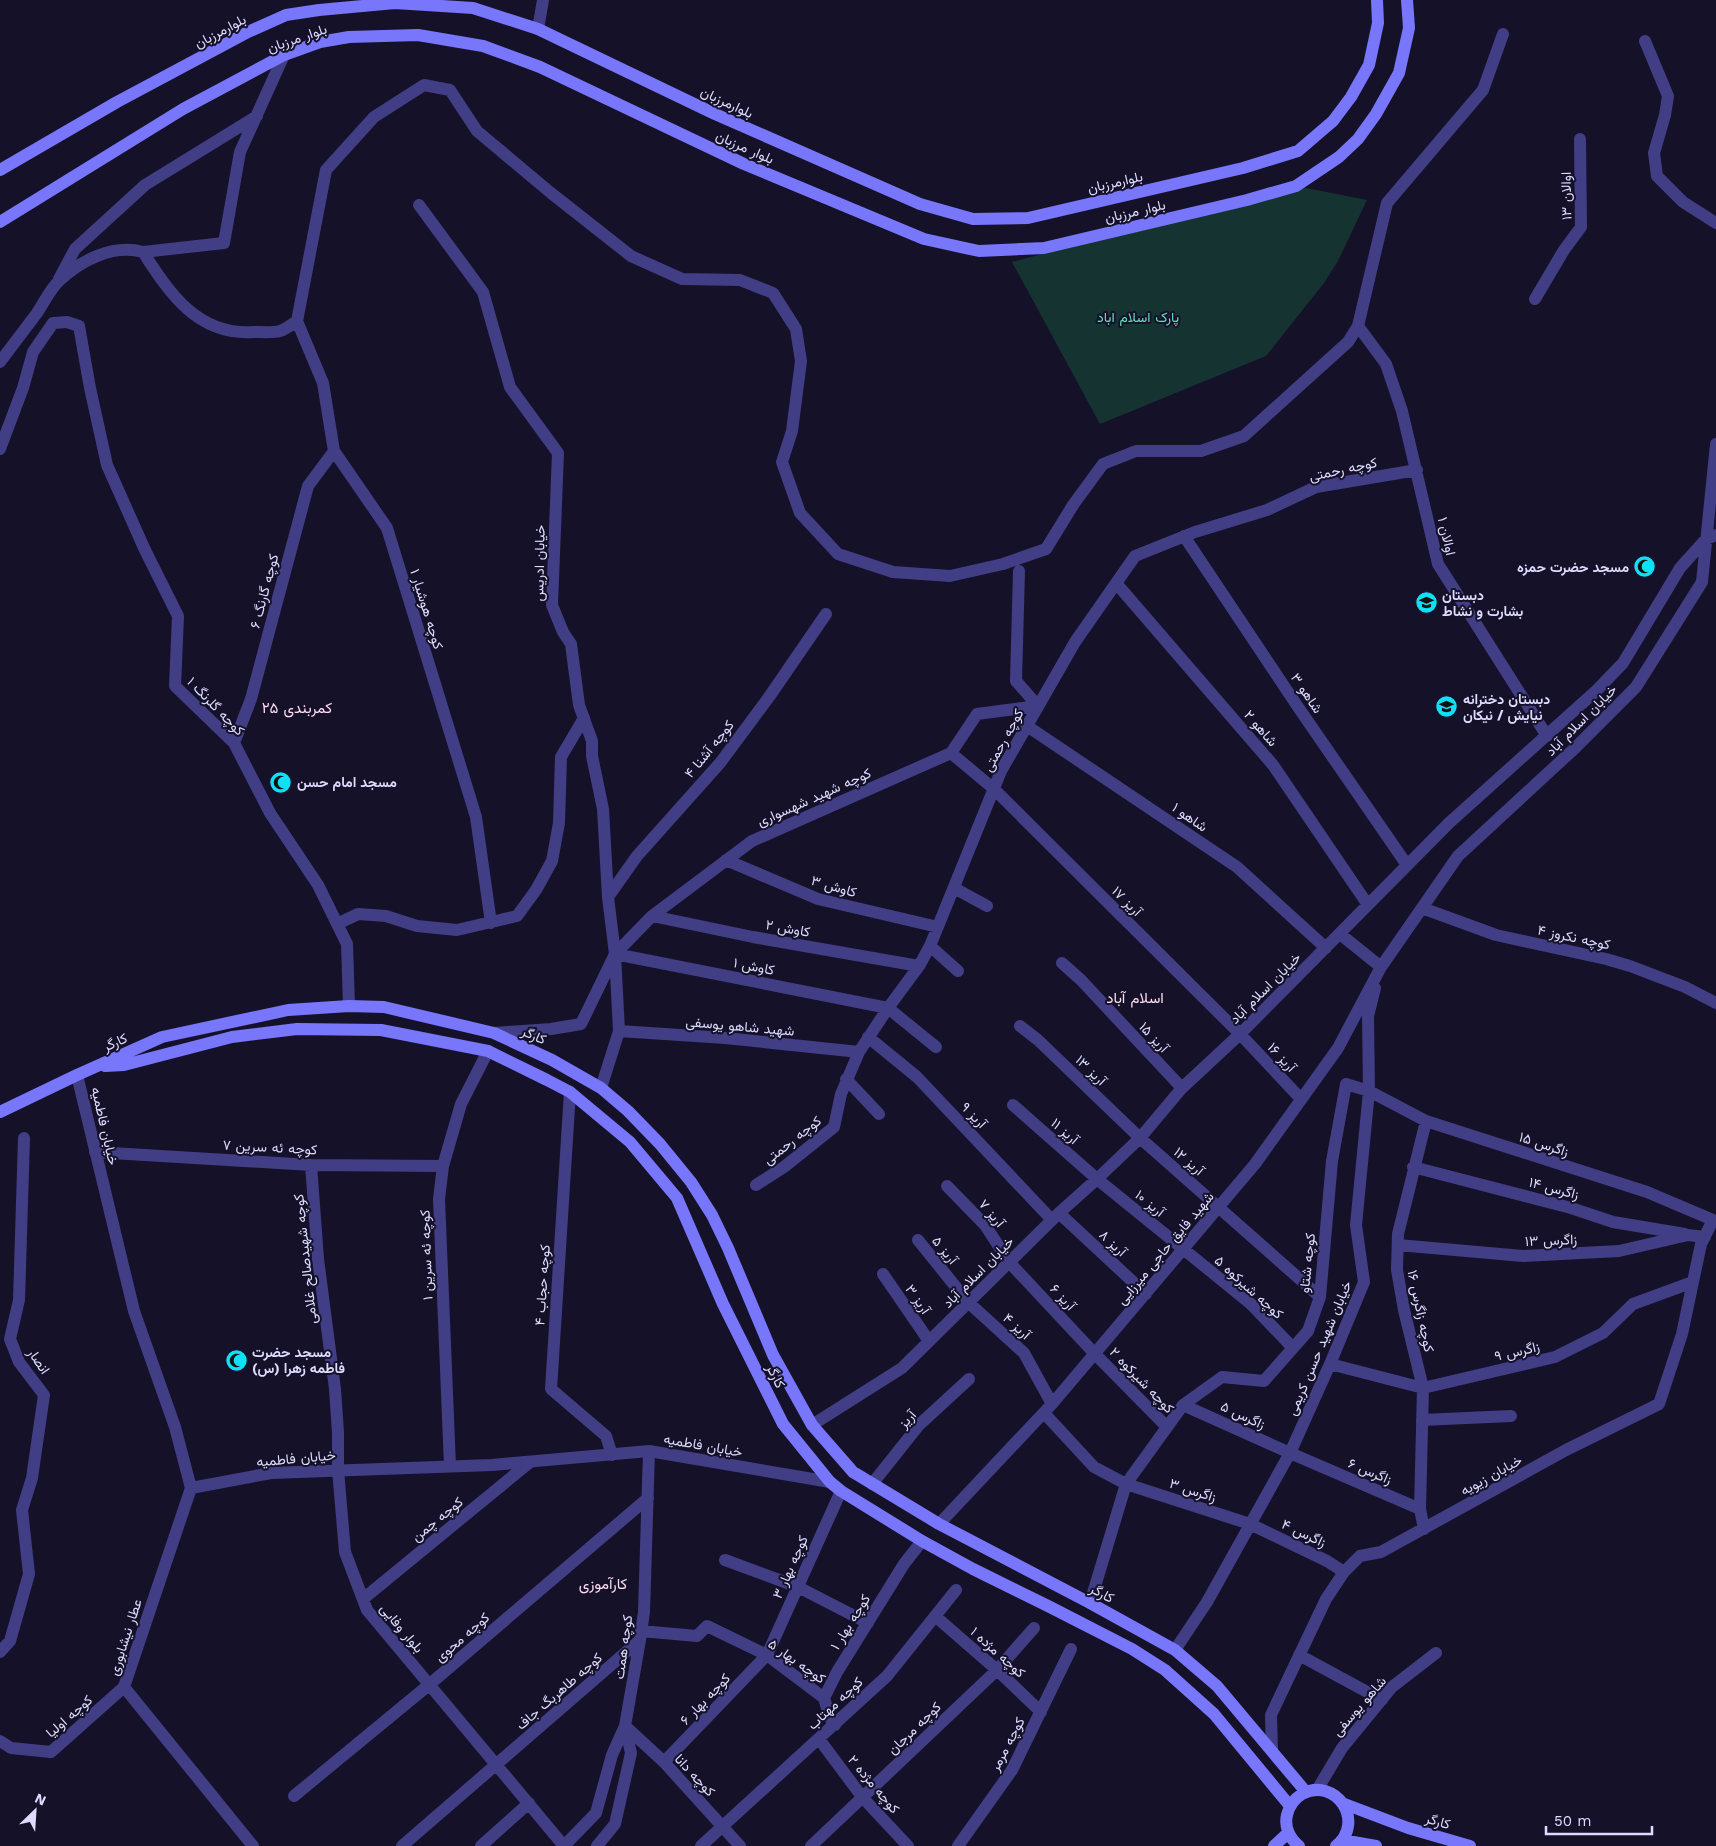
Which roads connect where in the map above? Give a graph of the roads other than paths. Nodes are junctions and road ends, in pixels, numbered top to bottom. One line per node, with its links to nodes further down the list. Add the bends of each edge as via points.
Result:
1 (543, 0): 4 (street)
2 (1377, 0): 4 (main road, بلوارمرزبان, via 1378,23 1369,65 1333,121 1298,151 1243,168 1028,218 974,219 920,204 715,114)
3 (1407, 0): 7 (main road, بلوار مرزبان, via 1409,28 1399,73 1376,114 1358,139 1339,157 1296,186 1044,248 988,251 924,239 744,164 540,67 483,46 418,35 349,37 320,42)
4 (538, 29): 10 (main road, بلوارمرزبان, via 473,8 405,4 286,15 117,102)
5 (1503, 34): 18 (street, via 1484,90 1387,203)
6 (1645, 41): 13 (street, via 1668,96 1654,153 1657,176 1683,202)
7 (284, 55): 8 (street); 12 (main road, بلوار مرزبان, via 183,108)
8 (257, 116): 14 (street, via 240,152 224,243); 15 (street, via 145,185 75,249)
9 (1580, 139): 16 (street, اوالان ۱۳, via 1582,226)
10 (0, 170)
11 (419, 205): 30 (street, خیابان ادریس, via 483,292 510,387 558,453 552,605 571,644 579,705)
12 (0, 222)
13 (1716, 223)
14 (143, 252): 15 (street, via 131,249 113,251 87,260); 17 (street, via 166,287 201,321 229,332 245,333 281,331)
15 (58, 281): 19 (street)
16 (1535, 299)
17 (297, 321): 18 (street, via 326,170 374,117 424,85 450,90 477,131 631,256 682,279 740,280 773,293 796,329 801,362 792,431 782,462 800,513 838,554 893,572 950,576 1003,564 1046,549 1103,464 1136,451 1201,451 1244,436 1348,342); 22 (street, کوچه هوشیار ۱, via 323,383)
18 (1358, 326): 23 (street, اوالان ۱, via 1386,364)
19 (0, 362)
20 (1716, 444): 25 (street, خیابان اسلام آباد)
21 (0, 449): 33 (street, کوچه گلرنگ ۱, via 33,352 53,323 67,322 79,326 107,466 178,616 175,686)
22 (334, 451): 33 (street, کوچه گارنگ ۶, via 308,486 251,699); 44 (street, کوچه هوشیار ۱, via 387,528 476,816)
23 (1417, 470): 24 (street, کوچه رحمتی, via 1316,487 1267,510); 32 (street, اوالان ۱, via 1438,564)
24 (1184, 536): 27 (street, کوچه رحمتی, via 1135,556); 37 (street, شاهو ۳, via 1298,708)
25 (1711, 537): 32 (street, خیابان اسلام آباد, via 1680,568 1623,663); 42 (street, خیابان اسلام آباد, via 1702,582 1636,687 1458,856)
26 (1019, 571): 29 (street, via 1016,681)
27 (1116, 583): 29 (street, کوچه رحمتی, via 1075,642); 40 (street, شاهو ۲, via 1273,765)
28 (826, 614): 39 (street, کوچه آشنا ۴, via 720,763 637,856)
29 (1038, 706): 31 (street, کوچه رحمتی); 34 (street, via 977,714)
30 (584, 718): 39 (street, خیابان ادریس, via 592,741 603,809); 44 (street, via 561,757 559,823 552,861 517,916)
31 (1027, 726): 35 (street, کوچه رحمتی); 49 (street, شاهو ۱, via 1237,867)
32 (1547, 736): 37 (street, خیابان اسلام آباد, via 1515,762)
33 (234, 743): 45 (street, کوچه گلرنگ ۱, via 270,813 318,885)
34 (951, 753): 35 (street, آریز ۱۷); 36 (street, کوچه شهید شهسواری, via 752,841)
35 (994, 788): 38 (street, کوچه رحمتی); 61 (street, آریز ۱۷)
36 (726, 860): 43 (street, کوچه شهید شهسواری); 46 (street, کاوش ۳, via 818,899)
37 (1408, 865): 40 (street, خیابان اسلام آباد)
38 (954, 888): 41 (street); 46 (street, کوچه رحمتی)
39 (608, 897): 50 (street, خیابان ادریس)
40 (1368, 905): 47 (street, خیابان اسلام آباد)
41 (987, 906)
42 (1422, 908): 53 (street, خیابان اسلام آباد); 55 (street, کوچه نکروز ۴, via 1496,935 1630,966)
43 (652, 916): 50 (street, کوچه شهید شهسواری); 52 (street, کاوش ۲)
44 (490, 923): 45 (street, via 456,930 417,926 386,916 358,914)
45 (337, 924): 56 (street, کوچه گلرنگ ۱, via 347,944)
46 (938, 927): 48 (street, کوچه رحمتی)
47 (1340, 934): 49 (street, خیابان اسلام آباد); 53 (street)
48 (930, 946): 52 (street, کوچه رحمتی); 54 (street)
49 (1326, 948): 61 (street, خیابان اسلام آباد)
50 (615, 954): 57 (street, کاوش ۱); 59 (street, خیابان ادریس); 60 (street, via 581,1024)
51 (1062, 963): 70 (street, آریز ۱۵)
52 (919, 966): 57 (street, کوچه رحمتی)
53 (1381, 967): 71 (street, خیابان شهید حسن کریمی, via 1368,1016); 73 (street, شهید فایق حاجی میرزایی, via 1338,1048)
54 (958, 971)
55 (1716, 1003)
56 (349, 1006): 60 (main road, کارگر, via 384,1007); 66 (main road, کارگر, via 288,1010 162,1036)
57 (888, 1008): 62 (street, کوچه رحمتی); 63 (street)
58 (1020, 1026): 79 (street, آریز ۱۳)
59 (618, 1031): 65 (street, شهید شاهو یوسفی); 69 (street, خیابان ادریس)
60 (494, 1033): 69 (main road, کارگر, via 552,1060)
61 (1240, 1034): 70 (street, خیابان اسلام آباد); 73 (street, آریز ۱۶)
62 (868, 1038): 65 (street, کوچه رحمتی); 88 (street, آریز ۹, via 917,1077)
63 (936, 1047)
64 (488, 1051): 66 (main road, کارگر, via 381,1030 297,1028 232,1038 124,1065); 72 (main road, کارگر); 82 (street, کوچه ئه سرین ۱, via 461,1104)
65 (858, 1052): 68 (street, کوچه رحمتی)
66 (97, 1066): 67 (main road)
67 (77, 1075): 75 (main road); 80 (street, خیابان فاطمیه)
68 (846, 1079): 76 (street); 85 (street, کوچه رحمتی, via 834,1127)
69 (601, 1088): 111 (main road, کارگر, via 660,1144 707,1207 728,1248 772,1356)
70 (1182, 1088): 79 (street, خیابان اسلام آباد)
71 (1369, 1091): 77 (street, زاگرس ۱۵); 99 (street, کوچه شتاو, via 1346,1084 1332,1161); 104 (street, خیابان شهید حسن کریمی, via 1356,1225 1364,1282)
72 (570, 1092): 114 (street, کوچه حجاب ۴, via 551,1388 606,1436); 119 (main road, کارگر, via 630,1142 677,1198 723,1304 783,1424)
73 (1301, 1099): 87 (street, شهید فایق حاجی میرزایی, via 1255,1164)
74 (1013, 1105): 84 (street, آریز ۱۱)
75 (0, 1112)
76 (879, 1114)
77 (1426, 1121): 83 (street, کوچه زاگرس ۱۶); 89 (street, زاگرس ۱۵, via 1647,1192)
78 (24, 1138): 142 (street, انصار, via 19,1300 10,1339 19,1362 44,1395 32,1478 22,1510 29,1574 10,1641)
79 (1140, 1138): 84 (street, خیابان اسلام آباد); 87 (street, آریز ۱۲)
80 (95, 1152): 81 (street, کوچه ئه سرین ۷); 122 (street, خیابان فاطمیه, via 134,1311 176,1428)
81 (311, 1164): 82 (street, کوچه ئه سرین ۷); 118 (street, کوچه شهیدصالح غلامی, via 318,1259 335,1389)
82 (444, 1166): 117 (street, کوچه ئه سرین ۱, via 438,1199)
83 (1414, 1167): 90 (street, زاگرس ۱۴, via 1571,1208 1612,1222); 93 (street, کوچه زاگرس ۱۶)
84 (1097, 1179): 88 (street, خیابان اسلام آباد); 94 (street, آریز ۱۰)
85 (756, 1186)
86 (948, 1186): 95 (street, آریز ۷, via 985,1225)
87 (1218, 1207): 94 (street, شهید فایق حاجی میرزایی); 99 (street, آریز ۱۲)
88 (1056, 1216): 95 (street, خیابان اسلام آباد); 98 (street, آریز ۸)
89 (1715, 1221): 91 (street, خیابان زیویه)
90 (1688, 1235): 91 (street, زاگرس ۱۳); 93 (street, زاگرس ۱۳, via 1619,1251 1523,1256)
91 (1705, 1237): 97 (street, خیابان زیویه)
92 (918, 1240): 100 (street, آریز ۵)
93 (1398, 1245): 106 (street, کوچه زاگرس ۱۶, via 1397,1270)
94 (1183, 1250): 98 (street, شهید فایق حاجی میرزایی); 102 (street, کوچه شیرکوه ۵, via 1250,1304)
95 (1009, 1262): 100 (street, خیابان اسلام آباد); 103 (street, آریز ۶)
96 (883, 1274): 101 (street, آریز ۳)
97 (1693, 1282): 106 (street, زاگرس ۹, via 1633,1304 1603,1333 1556,1358); 128 (street, خیابان زیویه, via 1682,1334 1659,1404 1566,1450)
98 (1146, 1294): 103 (street, شهید فایق حاجی میرزایی)
99 (1320, 1297): 102 (street, کوچه شتاو, via 1308,1331)
100 (968, 1302): 101 (street, خیابان اسلام آباد); 108 (street, آریز ۴, via 1024,1353)
101 (929, 1341): 111 (street, خیابان اسلام آباد, via 902,1368)
102 (1293, 1348): 107 (street, کوچه شتاو, via 1264,1381 1222,1377)
103 (1095, 1354): 108 (street, شهید فایق حاجی میرزایی); 112 (street, کوچه شیرکوه ۲)
104 (1330, 1364): 106 (street, زاگرس ۹); 115 (street, خیابان شهید حسن کریمی)
105 (969, 1379): 120 (street, آریز, via 919,1426)
106 (1423, 1388): 110 (street, کوچه زاگرس ۱۶)
107 (1183, 1405): 112 (street, کوچه شتاو); 115 (street, زاگرس ۵)
108 (1048, 1409): 121 (street, آریز ۴, via 1094,1467); 126 (street, شهید فایق حاجی میرزایی)
109 (1511, 1416): 110 (street)
110 (1422, 1420): 125 (street, کوچه زاگرس ۱۶)
111 (812, 1425): 120 (main road, کارگر, via 853,1472)
112 (1167, 1428): 121 (street, کوچه شتاو)
113 (649, 1451): 114 (street, خیابان فاطمیه); 119 (street, خیابان فاطمیه); 124 (street, کوچه همت)
114 (612, 1454): 116 (street, خیابان فاطمیه)
115 (1290, 1454): 125 (street, زاگرس ۶); 127 (street, خیابان شهید حسن کریمی)
116 (530, 1462): 117 (street, خیابان فاطمیه); 134 (street, کوچه چمن)
117 (450, 1466): 118 (street, خیابان فاطمیه)
118 (338, 1470): 122 (street, خیابان فاطمیه, via 271,1474); 134 (street, بلوار وفایی, via 345,1552)
119 (830, 1482): 123 (main road, کارگر)
120 (872, 1484): 126 (main road, کارگر)
121 (1126, 1484): 127 (street, زاگرس ۳); 135 (street, کوچه شتاو)
122 (191, 1488): 148 (street, عطار نیشابوری)
123 (840, 1491): 129 (main road, کارگر); 132 (street, کوچه بهار ۳)
124 (648, 1498): 139 (street, کوچه همت); 147 (street, کوچه محوی)
125 (1420, 1509): 128 (street)
126 (939, 1524): 129 (main road); 135 (main road, کارگر)
127 (1250, 1524): 131 (street, زاگرس ۴); 141 (street, خیابان شهید حسن کریمی)
128 (1424, 1529): 131 (street, خیابان زیویه, via 1381,1552 1360,1556)
129 (922, 1541): 137 (street, کوچه بهار ۱); 164 (main road, کارگر, via 1050,1606 1165,1670 1214,1714)
130 (725, 1560): 132 (street)
131 (1344, 1572): 145 (street, خیابان زیویه, via 1326,1599)
132 (798, 1587): 137 (street); 144 (street, کوچه بهار ۳)
133 (956, 1590): 136 (street, کوچه مهتاب)
134 (364, 1599): 147 (street, بلوار وفایی, via 368,1610)
135 (1090, 1603): 141 (main road, کارگر)
136 (935, 1616): 146 (street, کوچه مژده ۱); 152 (street, کوچه مهتاب, via 888,1676)
137 (868, 1622): 149 (street, کوچه بهار ۱)
138 (1034, 1628): 146 (street, کوچه مرجان)
139 (641, 1636): 144 (street, کوچه بهار ۵, via 697,1636 707,1626); 153 (street, کوچه همت); 158 (street, کوچه طاهربگ جاف)
140 (1071, 1649): 151 (street, کوچه مرمر)
141 (1175, 1650): 156 (main road, کارگر, via 1217,1686)
142 (0, 1652)
143 (1436, 1653): 150 (street, شاهو یوسفی)
144 (767, 1655): 149 (street, کوچه بهار ۵); 157 (street, کوچه بهار ۶)
145 (1299, 1655): 150 (street); 156 (street, خیابان زیویه, via 1271,1715)
146 (997, 1670): 151 (street, کوچه مژده ۱); 161 (street, کوچه مرجان)
147 (430, 1684): 158 (street, بلوار وفایی); 160 (street, کوچه محوی)
148 (124, 1687): 155 (street, کوچه اولیا, via 51,1752 12,1748); 169 (street, عطار نیشابوری)
149 (824, 1698): 152 (street)
150 (1382, 1700): 159 (street, شاهو یوسفی)
151 (1041, 1712): 178 (street, کوچه مرمر, via 1012,1770)
152 (835, 1725): 154 (street, کوچه مهتاب)
153 (625, 1726): 157 (street, کوچه دانا); 172 (street, کوچه همت, via 612,1755 596,1813); 173 (street, کوچه همت, via 630,1753 615,1824)
154 (818, 1740): 161 (street, کوچه مژده ۲); 165 (street, کوچه مهتاب)
155 (0, 1741)
156 (1272, 1750): 159 (main road, کارگر)
157 (664, 1762): 165 (street, کوچه دانا)
158 (496, 1764): 162 (street, بلوار وفایی); 170 (street, کوچه طاهربگ جاف)
159 (1312, 1791): 163 (main road, کارگر, via 1331,1793); 164 (main road, via 1294,1800)
160 (294, 1796)
161 (863, 1798): 176 (street, کوچه مرجان); 177 (street, کوچه مژده ۲)
162 (529, 1803): 171 (street); 172 (street, بلوار وفایی)
163 (1342, 1803): 167 (main road, via 1348,1825); 182 (main road, کارگر, via 1408,1828)
164 (1290, 1806): 166 (main road, via 1286,1819)
165 (723, 1827): 174 (street, کوچه مهتاب); 175 (street, کوچه دانا)
166 (1288, 1832): 179 (main road); 180 (main road)
167 (1339, 1843): 168 (main road)
168 (1356, 1844): 181 (main road)
169 (253, 1846)
170 (402, 1846)
171 (481, 1846)
172 (564, 1846)
173 (597, 1846)
174 (701, 1846)
175 (740, 1846)
176 (811, 1846)
177 (908, 1846)
178 (958, 1846)
179 (1274, 1846)
180 (1299, 1846)
181 (1376, 1846)
182 (1470, 1846)

